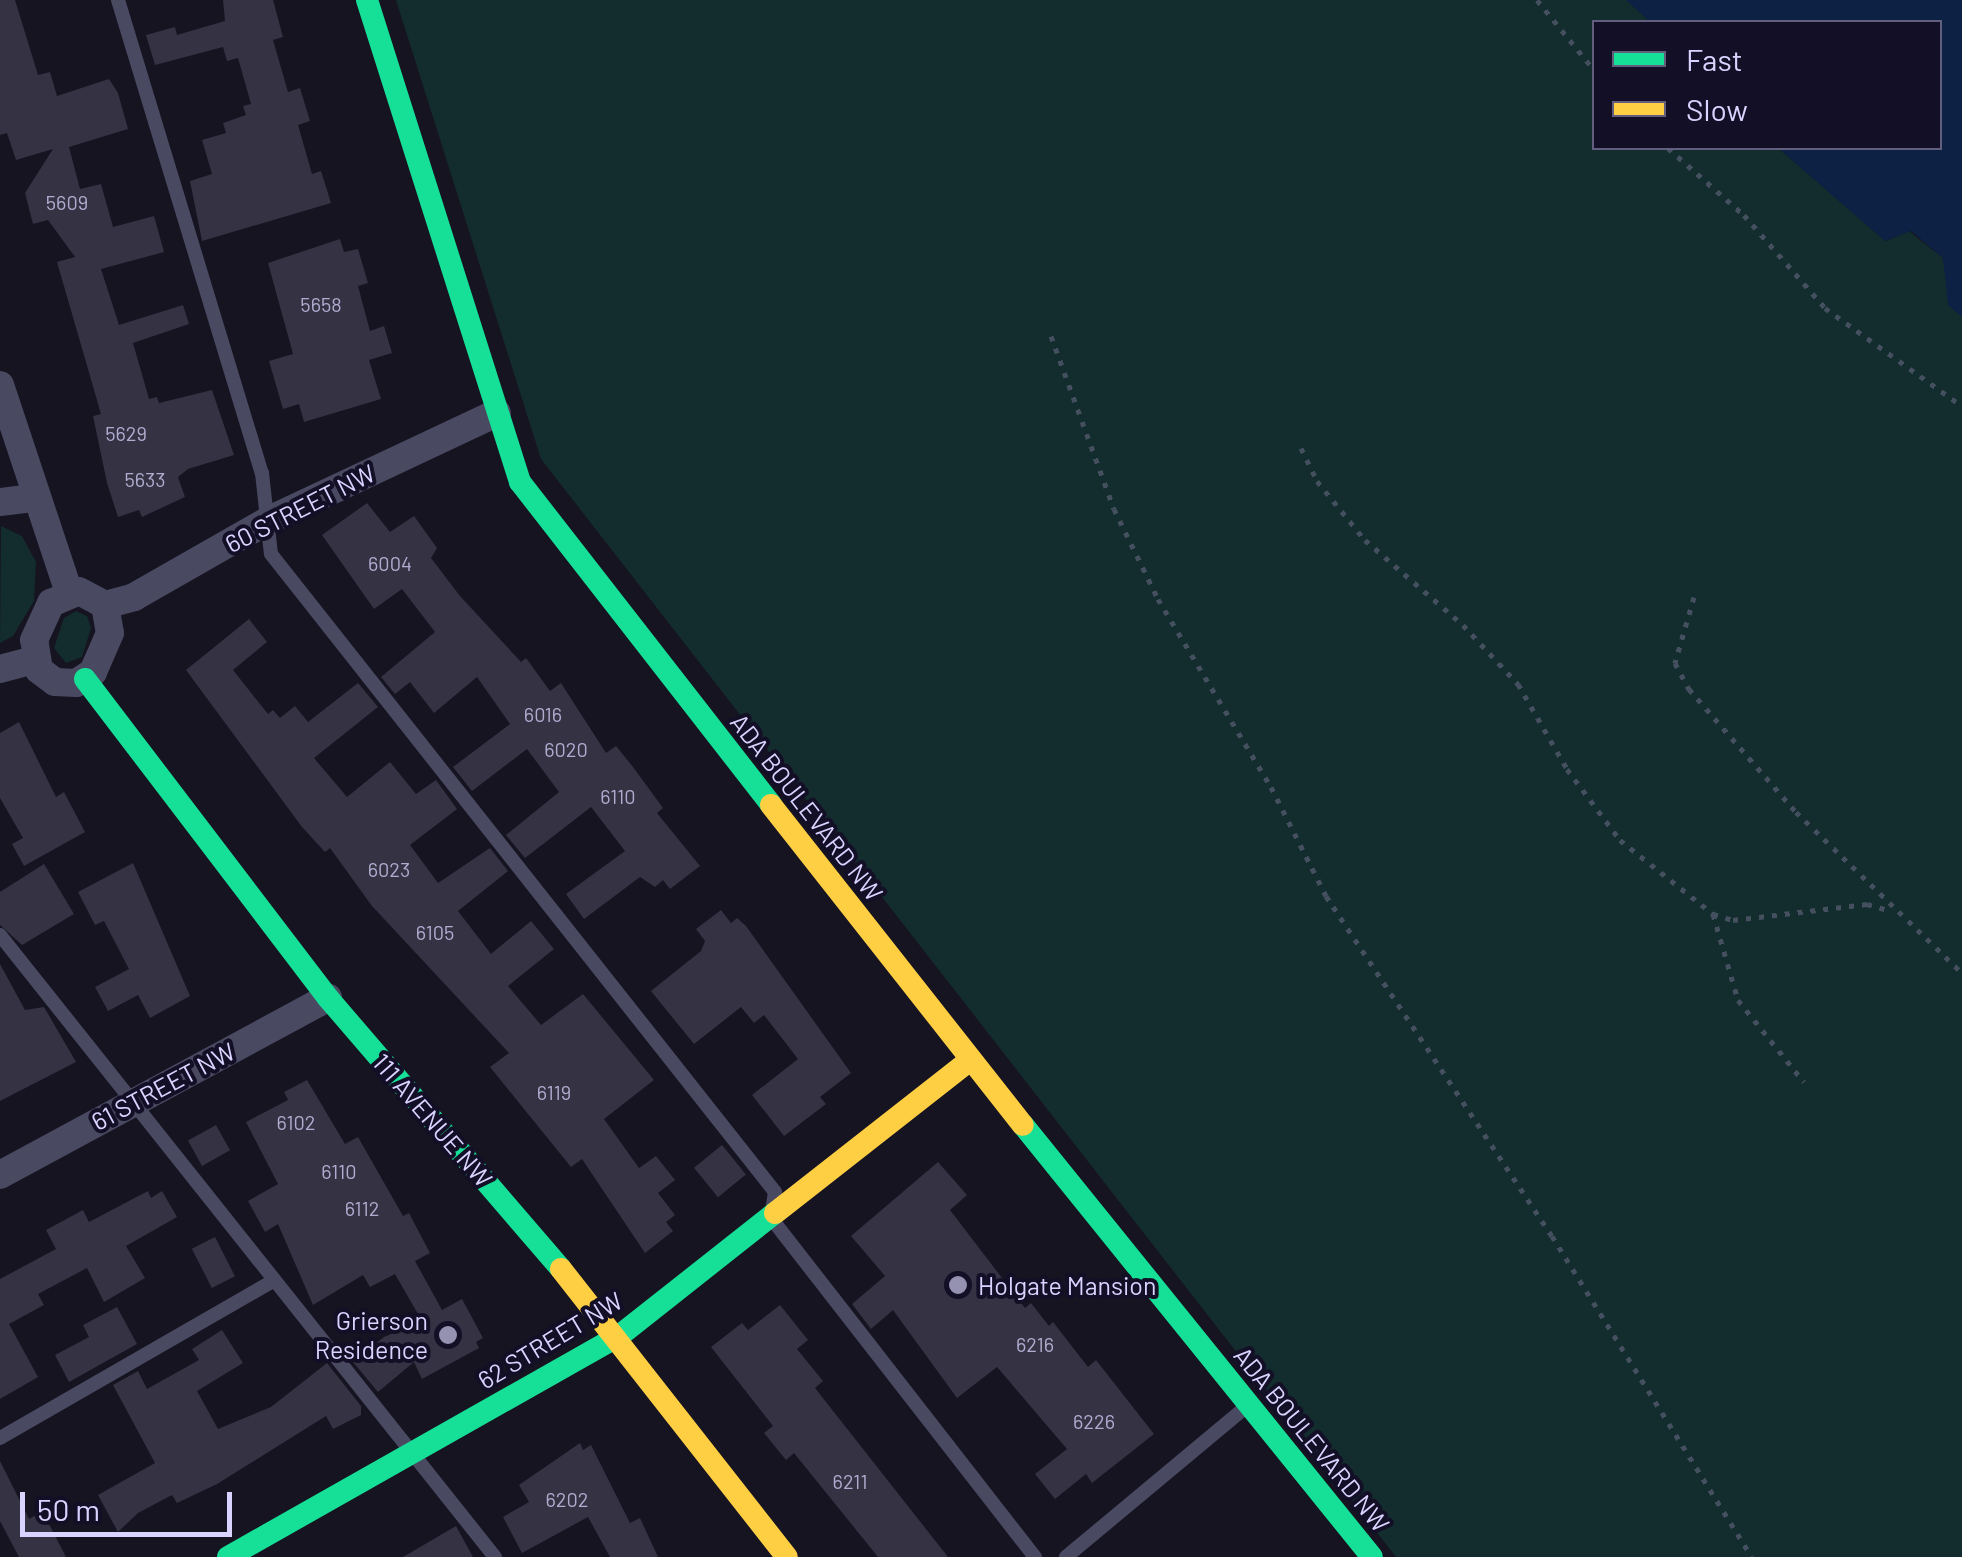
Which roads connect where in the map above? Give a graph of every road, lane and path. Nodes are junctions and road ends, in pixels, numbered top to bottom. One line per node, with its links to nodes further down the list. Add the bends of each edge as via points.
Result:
1 (118, 0): 13 (lane, via 262,472)
2 (367, 0): 9 (street, ADA BOULEVARD NW)
3 (1537, 0): 4 (path)
4 (1592, 68)
5 (1670, 150): 8 (path, via 1744,216 1825,308)
6 (1051, 336): 41 (path, via 1114,509 1158,599 1326,896 1552,1236)
7 (0, 385): 11 (street)
8 (1962, 406)
9 (497, 413): 13 (street, 60 STREET NW); 25 (street, ADA BOULEVARD NW, via 520,482)
10 (1300, 448): 21 (path, via 1316,481 1365,540 1463,625 1518,684 1567,769 1620,840)
11 (35, 498): 12 (street); 14 (street)
12 (0, 502)
13 (267, 521): 16 (street, 60 STREET NW, via 134,597); 29 (lane, via 271,554 775,1192)
14 (69, 592): 16 (street, via 89,593); 17 (street, via 46,612)
15 (1694, 597): 20 (path, via 1675,663 1689,688)
16 (105, 605): 19 (street, via 110,633)
17 (34, 660): 18 (street); 19 (street, via 56,682)
18 (0, 670)
19 (85, 679): 24 (street, 111 AVENUE NW)
20 (1892, 912): 21 (path, via 1867,904 1733,920); 23 (path)
21 (1713, 914): 26 (path, via 1738,1000)
22 (0, 935): 27 (lane)
23 (1962, 973)
24 (328, 998): 27 (street, 61 STREET NW); 31 (street, 111 AVENUE NW)
25 (970, 1060): 29 (street, 62 STREET NW); 32 (street, ADA BOULEVARD NW)
26 (1804, 1082)
27 (131, 1102): 28 (street, 61 STREET NW); 30 (lane)
28 (0, 1175)
29 (771, 1218): 31 (street, 62 STREET NW); 39 (lane)
30 (273, 1281): 33 (lane); 34 (lane)
31 (619, 1336): 34 (street, 62 STREET NW); 38 (street, 111 AVENUE NW)
32 (1250, 1405): 35 (street, ADA BOULEVARD NW); 40 (lane)
33 (0, 1438)
34 (412, 1452): 36 (street, 62 STREET NW); 37 (lane)
35 (1362, 1553)
36 (228, 1557)
37 (495, 1557)
38 (788, 1557)
39 (1036, 1557)
40 (1066, 1557)
41 (1752, 1557)

